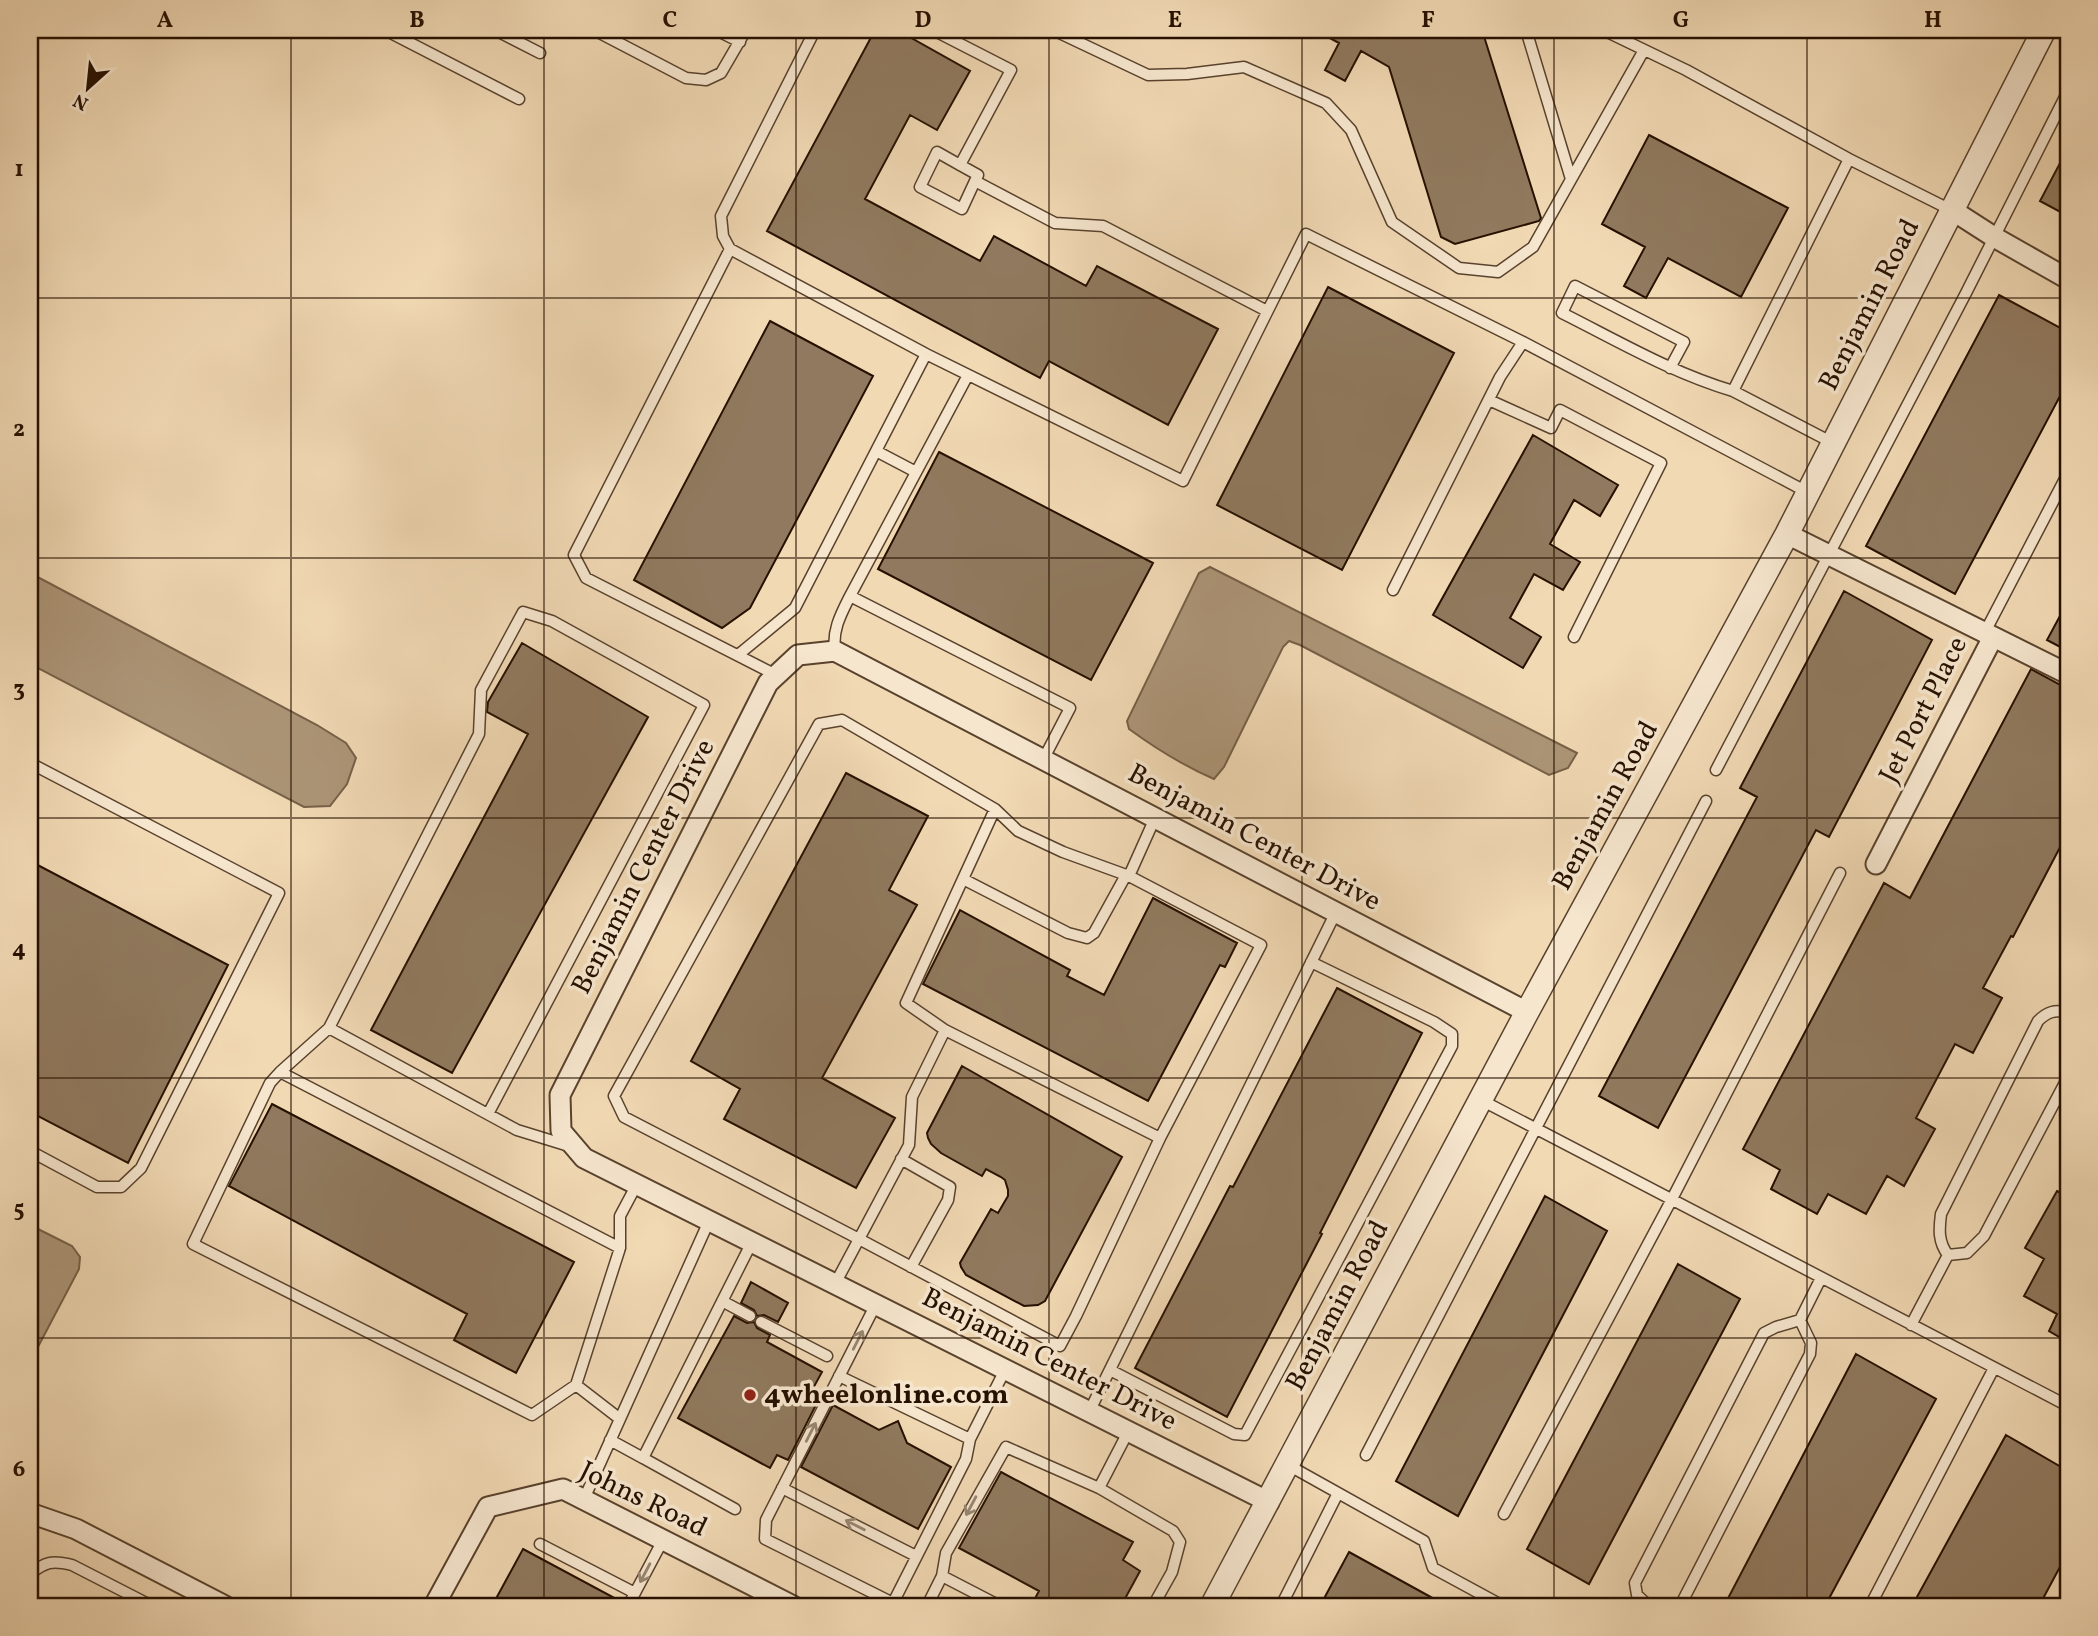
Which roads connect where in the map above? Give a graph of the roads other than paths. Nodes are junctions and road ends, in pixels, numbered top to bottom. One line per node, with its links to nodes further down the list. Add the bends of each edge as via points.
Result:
1 (385, 30): 18 (lane)
2 (495, 30): 16 (lane)
3 (594, 30): 14 (lane, via 686,78 706,80 721,73)
4 (716, 30): 14 (lane)
5 (746, 30): 14 (lane)
6 (815, 30): 25 (lane, via 721,216)
7 (933, 30): 20 (lane, via 1011,70)
8 (1054, 30): 21 (lane, via 1149,75 1244,67 1326,103 1351,131 1392,222 1459,268 1498,272 1533,247)
9 (1526, 30): 21 (lane)
10 (1603, 30): 15 (lane)
11 (2044, 30): 23 (street, Benjamin Road)
12 (2059, 30): 13 (lane)
13 (2068, 35)
14 (740, 42)
15 (1644, 50): 19 (lane); 21 (lane)
16 (540, 53)
17 (2068, 91): 24 (lane)
18 (519, 99)
19 (1849, 159): 23 (lane); 32 (lane)
20 (960, 165): 22 (lane, via 978,174); 22 (lane, via 937,152 920,187 962,209)
21 (1571, 179)
22 (975, 181): 27 (lane, via 1055,223 1103,226)
23 (1952, 210): 24 (street); 34 (street, Benjamin Road)
24 (1994, 237): 26 (street); 40 (lane)
25 (730, 249): 29 (lane); 46 (lane, via 575,555 586,578)
26 (2068, 279)
27 (1267, 311): 28 (lane, via 1306,234); 31 (lane, via 1183,481)
28 (1523, 342): 33 (lane); 38 (lane)
29 (926, 354): 31 (lane); 35 (lane)
30 (1670, 368): 30 (lane, via 1562,313 1575,286 1684,342); 32 (lane)
31 (968, 375): 36 (lane)
32 (1732, 391): 34 (lane)
33 (1489, 400): 41 (lane); 44 (lane, via 1551,428 1560,410 1661,463)
34 (1834, 444): 38 (street, Benjamin Road)
35 (876, 451): 36 (lane); 46 (lane, via 795,608)
36 (916, 472): 42 (lane)
37 (2068, 473): 43 (lane)
38 (1809, 493): 39 (street, Benjamin Road)
39 (1787, 534): 40 (street, Jet Port Place); 61 (street, Benjamin Road)
40 (1828, 555): 43 (street, Jet Port Place); 51 (lane)
41 (1394, 590)
42 (850, 596): 45 (lane, via 836,626); 49 (lane, via 1070,708)
43 (1989, 635): 47 (street); 55 (street, Jet Port Place)
44 (1574, 637)
45 (835, 651): 48 (street, Benjamin Center Drive, via 798,655); 49 (street, Benjamin Center Drive)
46 (738, 655): 48 (lane)
47 (2068, 674)
48 (777, 675): 71 (street, Benjamin Center Drive, via 768,683 561,1096 561,1131)
49 (1044, 760): 54 (street, Benjamin Center Drive)
50 (30, 764): 72 (lane, via 279,893 141,1168 121,1187 97,1187)
51 (1716, 770)
52 (1706, 801): 69 (lane)
53 (995, 809): 57 (lane, via 1017,831); 58 (lane); 77 (lane, via 842,720 819,724 614,1096 624,1117)
54 (1155, 818): 57 (lane); 59 (street, Benjamin Center Drive)
55 (1876, 864)
56 (1840, 873): 75 (lane)
57 (1127, 875): 58 (lane, via 1087,938 1068,933); 70 (lane, via 1261,945)
58 (963, 879): 64 (lane, via 906,1003)
59 (1336, 912): 60 (lane); 61 (street, Benjamin Center Drive)
60 (1311, 962): 93 (lane); 93 (lane, via 1434,1022 1452,1034 1452,1046 1245,1435 1234,1434)
61 (1527, 1012): 67 (street, Benjamin Road)
62 (2068, 1013): 80 (lane, via 2046,1013 2038,1021 1941,1214 1940,1238)
63 (329, 1027): 65 (lane); 68 (lane); 68 (lane, via 479,734 481,690 523,612 552,621 704,705)
64 (945, 1030): 70 (lane); 73 (lane, via 912,1097 909,1145)
65 (280, 1072): 79 (lane); 95 (lane, via 270,1083 193,1244 532,1415)
66 (2068, 1077): 80 (lane, via 1984,1236 1967,1253)
67 (1480, 1100): 69 (lane); 104 (street, Benjamin Road)
68 (488, 1114): 71 (lane, via 517,1130)
69 (1537, 1129): 75 (lane); 102 (lane)
70 (1160, 1138): 81 (lane, via 1060,1346)
71 (576, 1148): 74 (street, Benjamin Center Drive, via 584,1158)
72 (30, 1151)
73 (901, 1159): 77 (lane); 81 (lane, via 950,1187)
74 (637, 1184): 76 (street, Benjamin Center Drive); 79 (lane, via 620,1216)
75 (1672, 1199): 82 (lane); 112 (lane)
76 (709, 1221): 78 (street, Benjamin Center Drive); 98 (lane)
77 (859, 1239): 81 (lane); 83 (lane)
78 (752, 1242): 83 (street, Benjamin Center Drive); 84 (lane)
79 (620, 1248): 95 (lane)
80 (1948, 1255): 89 (lane)
81 (911, 1267)
82 (1821, 1278): 87 (lane); 89 (lane)
83 (835, 1284): 85 (street, Benjamin Center Drive)
84 (722, 1301): 86 (lane); 103 (lane)
85 (876, 1304): 92 (street, Benjamin Center Drive); 94 (lane, one-way to 85)
86 (750, 1316)
87 (1800, 1320): 130 (lane, via 1764,1333 1635,1583 1637,1595); 131 (lane, via 1811,1343 1810,1354)
88 (761, 1322): 90 (lane)
89 (1912, 1325): 91 (lane)
90 (827, 1356)
91 (1994, 1368): 96 (lane); 132 (lane)
92 (1005, 1370): 97 (street, Benjamin Center Drive); 100 (lane)
93 (1110, 1370): 97 (lane)
94 (839, 1376): 100 (lane); 105 (lane, one-way to 94)
95 (576, 1385): 98 (lane)
96 (2068, 1406)
97 (1089, 1412): 99 (street, Benjamin Center Drive)
98 (620, 1419): 101 (lane)
99 (1128, 1432): 106 (lane); 109 (street, Benjamin Center Drive)
100 (970, 1439): 115 (lane, via 966,1459)
101 (610, 1440): 103 (lane); 108 (lane)
102 (1366, 1455)
103 (643, 1458): 110 (lane)
104 (1288, 1465): 107 (lane); 109 (street, Benjamin Road)
105 (782, 1488): 115 (lane, one-way to 105); 115 (lane, via 766,1520 765,1539 892,1603)
106 (1099, 1488): 117 (lane, one-way to 117, via 1006,1447 946,1553); 127 (lane, via 1173,1531 1180,1542 1172,1572)
107 (1338, 1493): 119 (lane); 129 (lane, via 1424,1542 1433,1568)
108 (584, 1499): 113 (street, Johns Road); 122 (street, Johns Road, via 563,1489 488,1507)
109 (1269, 1502): 128 (street, Benjamin Road)
110 (735, 1508)
111 (30, 1513): 121 (street, via 76,1529)
112 (1504, 1514)
113 (663, 1540): 118 (lane, one-way to 118); 124 (street, Johns Road)
114 (540, 1544): 118 (lane)
115 (916, 1556)
116 (30, 1574): 120 (lane, via 43,1564 58,1561)
117 (942, 1576): 125 (lane); 126 (lane)
118 (635, 1593): 123 (lane)
119 (1282, 1604)
120 (152, 1606)
121 (225, 1606)
122 (434, 1606)
123 (628, 1606)
124 (793, 1606)
125 (927, 1606)
126 (1000, 1606)
127 (1153, 1606)
128 (1212, 1606)
129 (1503, 1606)
130 (1648, 1606)
131 (1680, 1606)
132 (1870, 1606)

